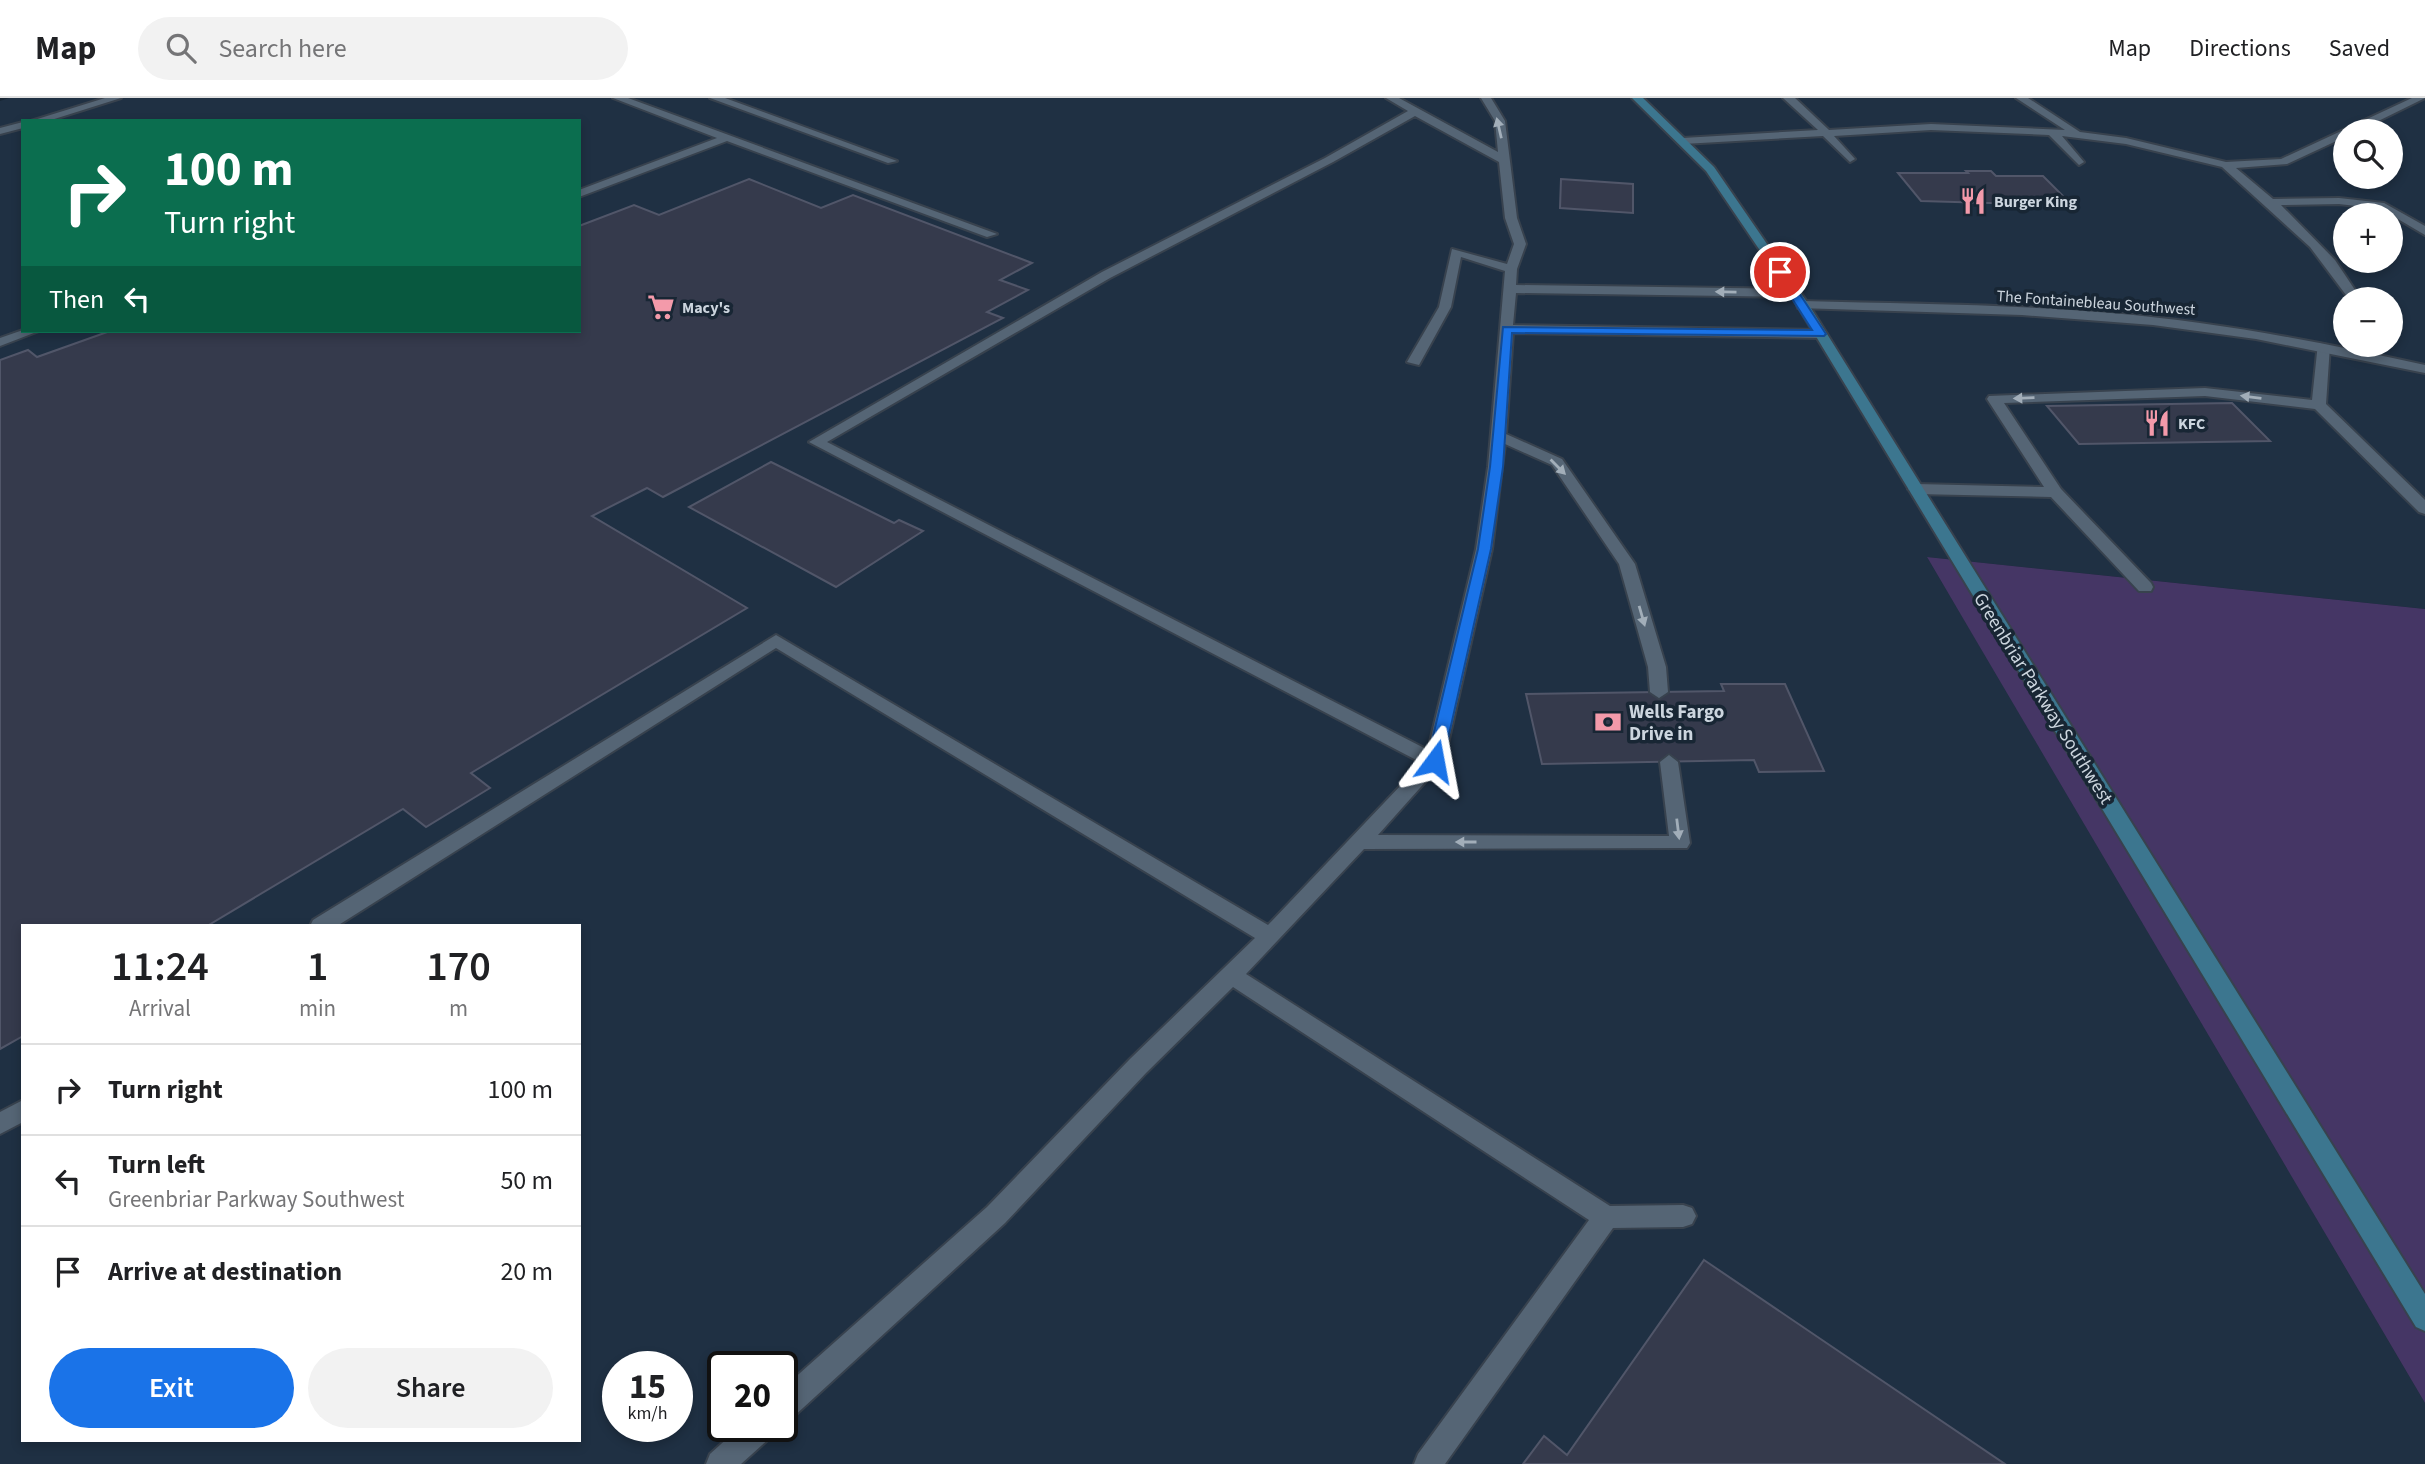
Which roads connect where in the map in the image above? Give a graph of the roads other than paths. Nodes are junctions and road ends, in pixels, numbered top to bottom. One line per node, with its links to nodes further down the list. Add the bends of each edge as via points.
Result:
1 (116, 98): 11 (street)
2 (618, 98): 18 (street)
3 (715, 98): 23 (street)
4 (1486, 98): 22 (street, one-way to 4, via 1500,121)
5 (1637, 98): 20 (main road, Greenbriar Parkway Southwest)
6 (1788, 98): 15 (street, via 1806,111)
7 (2021, 98): 17 (street)
8 (2420, 98): 12 (street)
9 (1395, 100): 10 (street)
10 (1420, 104): 22 (street); 49 (street, via 1329,160 1106,275 816,442)
11 (43, 119)
12 (2375, 119)
13 (21, 126): 14 (street)
14 (0, 131)
15 (1821, 132): 16 (street, via 1931,127); 20 (street); 21 (street)
16 (2052, 132): 17 (street); 24 (street)
17 (2082, 136): 25 (street, via 2126,141)
18 (728, 138): 26 (street); 29 (street)
19 (2333, 139): 25 (street, via 2283,162)
20 (1683, 141): 32 (main road, Greenbriar Parkway Southwest, via 1710,169)
21 (1850, 159)
22 (1504, 160): 30 (street, via 1511,218 1520,244)
23 (892, 161)
24 (2079, 162)
25 (2226, 165): 27 (street)
26 (581, 193)
27 (2273, 201): 28 (street, via 2384,206); 31 (street)
28 (2425, 231)
29 (991, 233)
30 (1510, 279): 32 (street, The Fontainebleau Southwest, one-way to 30); 33 (street); 40 (street, The Fontainebleau Southwest, via 1456,252 1445,307)
31 (2346, 287)
32 (1798, 299): 35 (main road, Greenbriar Parkway Southwest); 37 (street, The Fontainebleau Southwest, via 2141,320)
33 (1507, 329): 35 (street); 43 (street)
34 (26, 333): 36 (street)
35 (1820, 334): 44 (main road, Greenbriar Parkway Southwest)
36 (0, 342)
37 (2323, 346): 38 (street, The Fontainebleau Southwest); 42 (street)
38 (2333, 347)
39 (2383, 357): 41 (street, The Fontainebleau Southwest)
40 (1414, 362)
41 (2425, 369)
42 (2319, 405): 45 (street, one-way to 45, via 2205,392 1994,399); 46 (street)
43 (1499, 436): 48 (street, one-way to 48, via 1557,462 1627,564); 49 (street, via 1484,549)
44 (1916, 489): 45 (street); 59 (main road, Greenbriar Parkway Southwest)
45 (2055, 492): 47 (street)
46 (2425, 509)
47 (2145, 587)
48 (1660, 692)
49 (1435, 761): 51 (street)
50 (1669, 762): 51 (street, one-way to 51, via 1680,843)
51 (1360, 842): 53 (street)
52 (323, 924): 53 (street, via 775,640)
53 (1270, 937): 54 (street)
54 (1231, 975): 58 (street); 60 (street, via 996,1215)
55 (21, 1111): 56 (street)
56 (0, 1124)
57 (1683, 1216): 58 (street)
58 (1606, 1217): 63 (street)
59 (2425, 1318)
60 (798, 1394)
61 (744, 1442): 62 (street)
62 (720, 1464)
63 (1428, 1464)

